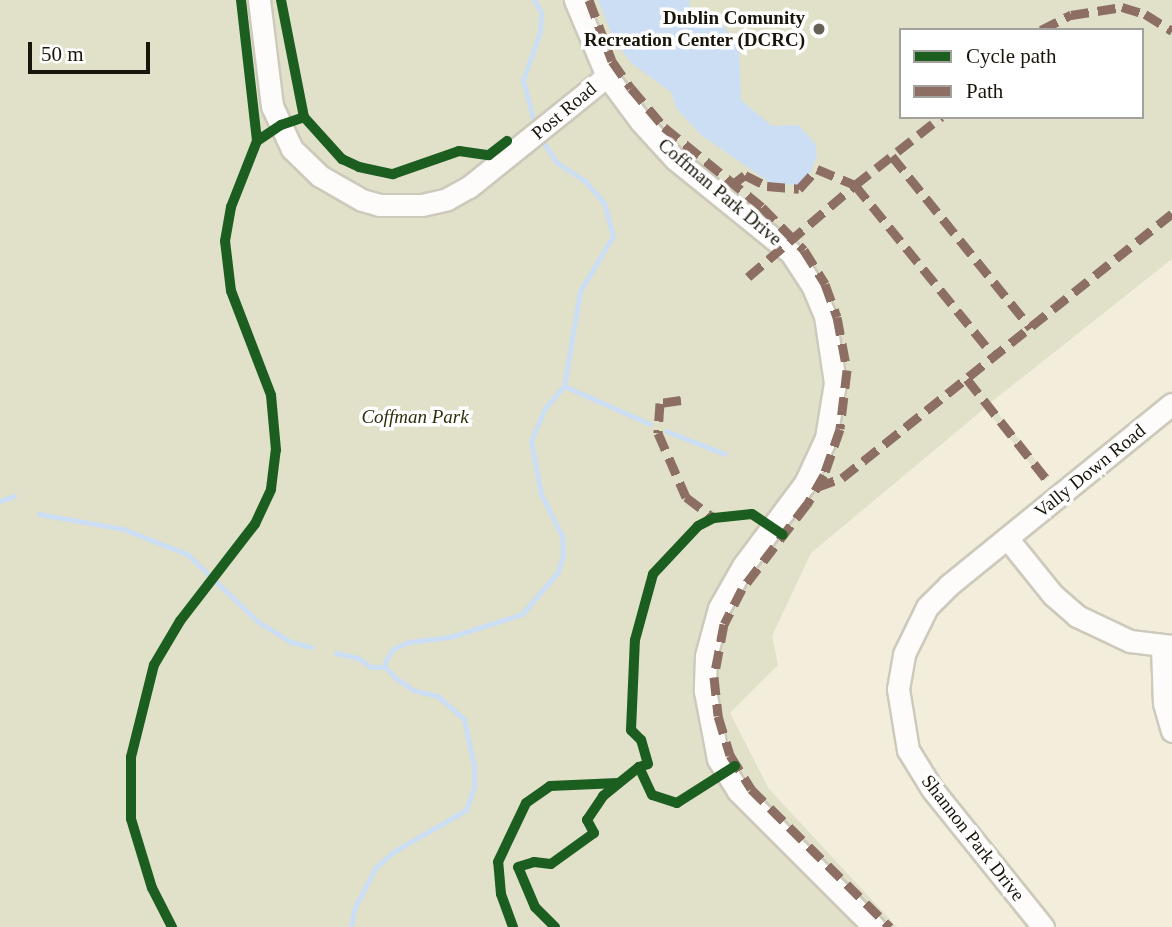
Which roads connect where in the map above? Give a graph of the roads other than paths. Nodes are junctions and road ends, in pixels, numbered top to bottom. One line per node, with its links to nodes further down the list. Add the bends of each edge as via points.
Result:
1 (259, 0): 3 (street, Post Road, via 272,106 292,149 320,176 362,200 422,205 447,199 520,148)
2 (575, 0): 3 (street, Coffman Park Drive)
3 (607, 76): 8 (street, Coffman Park Drive, via 675,159 790,253 812,285 825,316 835,383 826,438 805,483 736,576 719,608 706,656 705,691 718,759 738,792)
4 (1172, 404): 5 (street, Vally Down Road)
5 (1007, 538): 6 (street, via 1077,617 1130,641); 9 (street, Shannon Park Drive, via 949,585 915,627 898,688 900,715 918,768)
6 (1167, 647): 7 (street, via 1164,703)
7 (1172, 731)
8 (874, 927)
9 (1043, 927)

